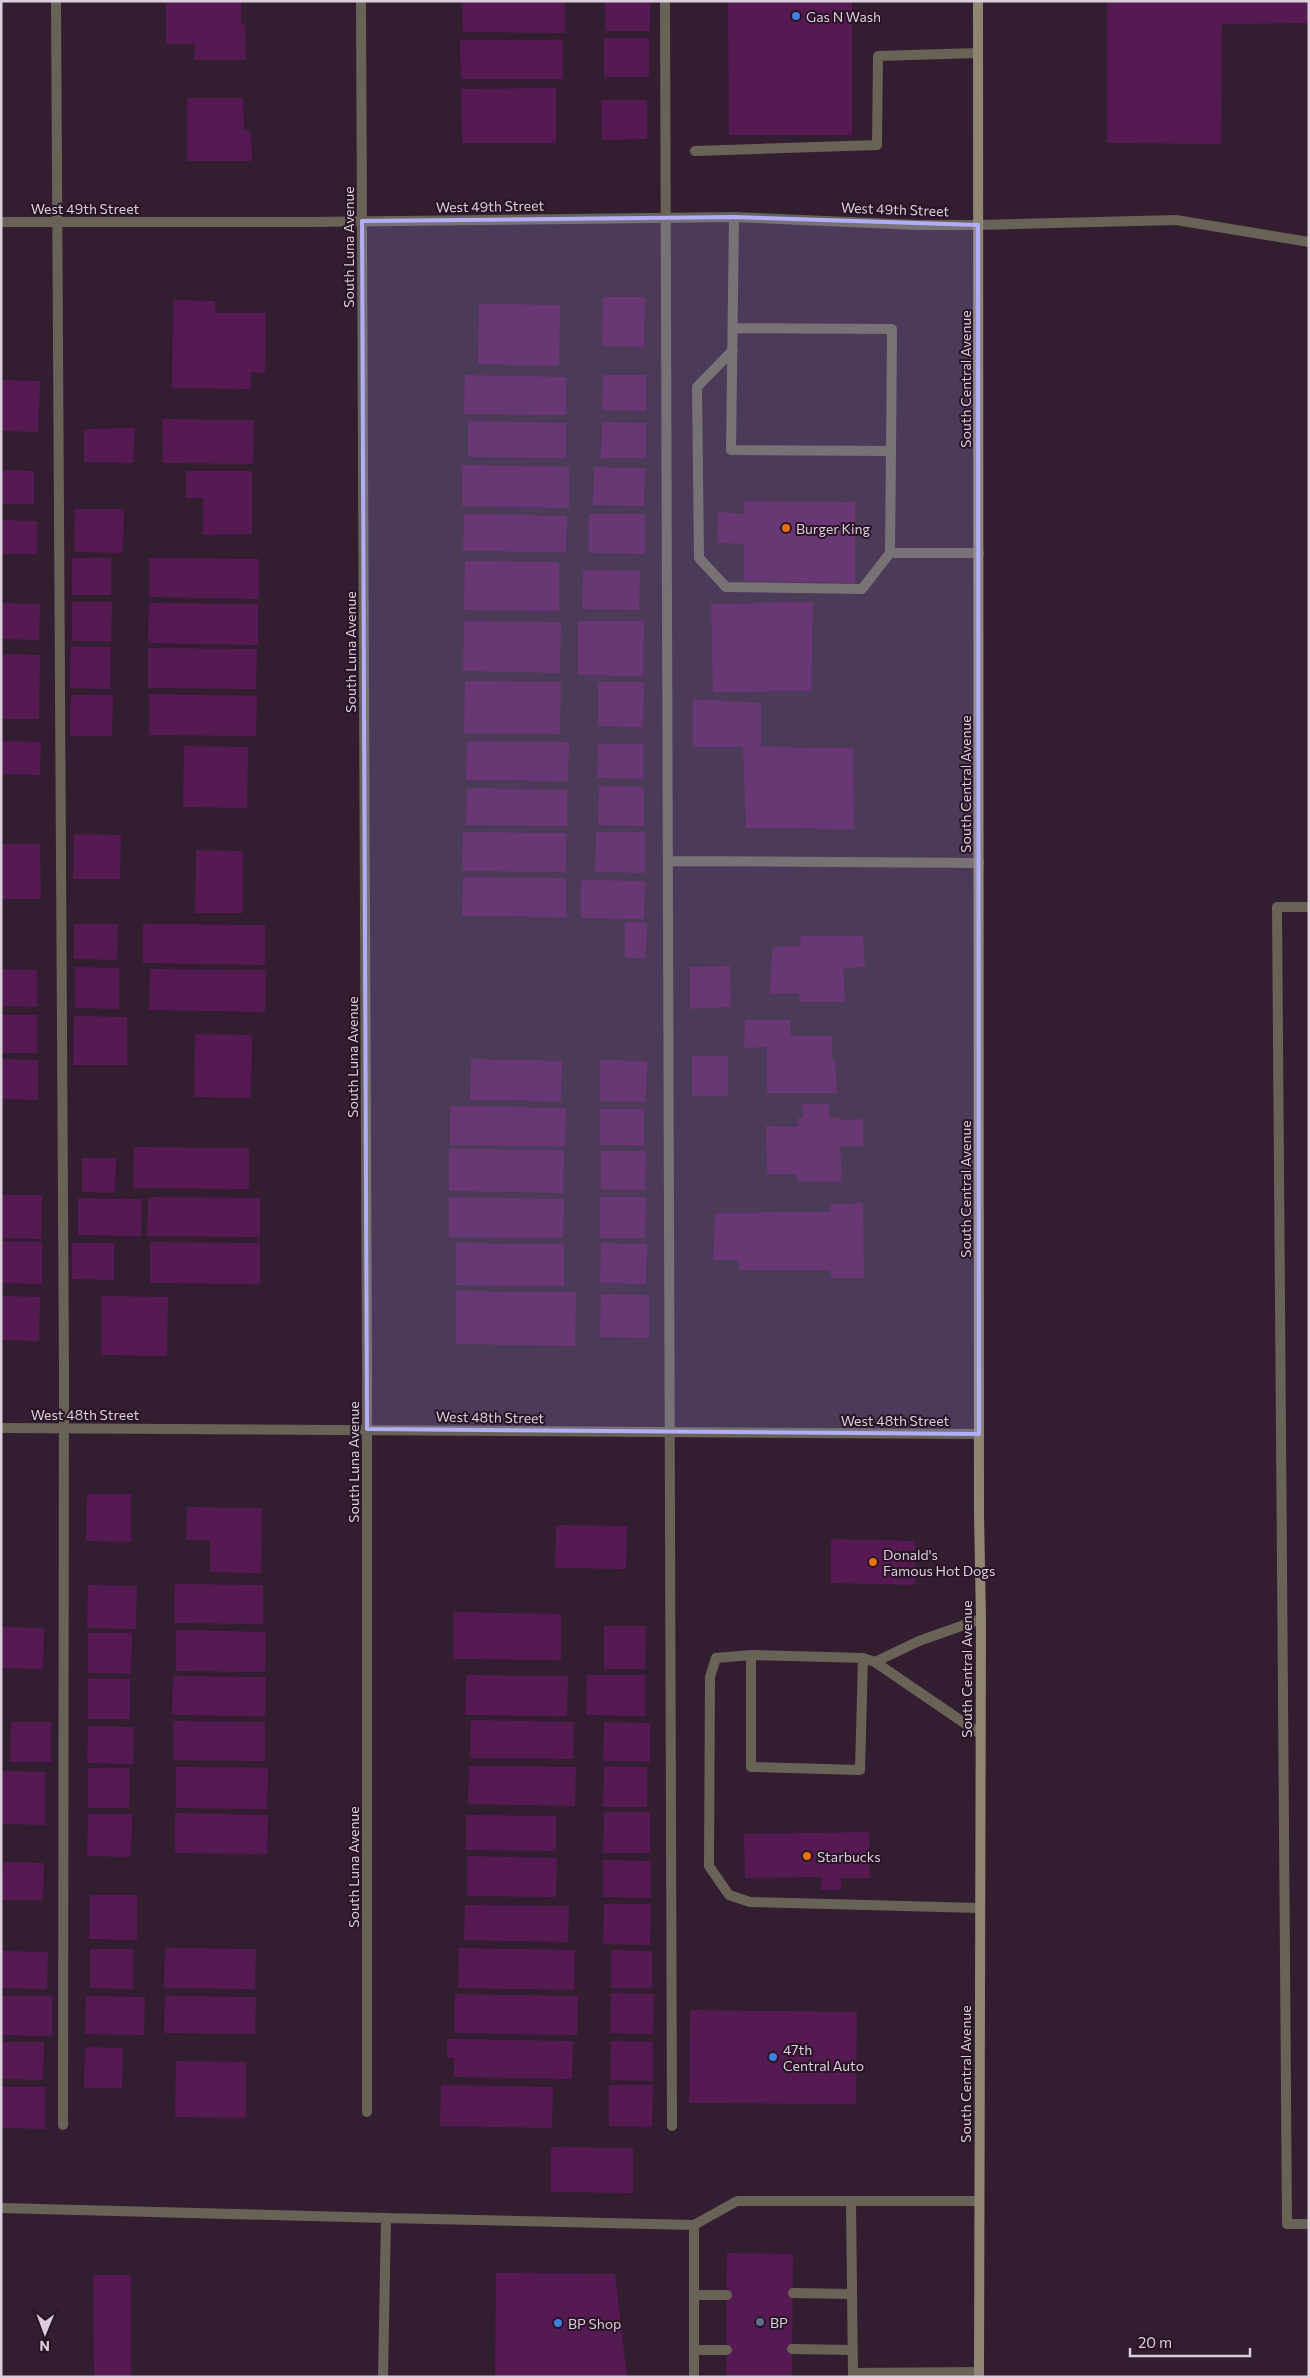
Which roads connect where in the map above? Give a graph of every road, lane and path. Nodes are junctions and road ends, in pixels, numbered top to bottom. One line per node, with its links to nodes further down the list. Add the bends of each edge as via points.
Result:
1 (56, 1): 11 (street)
2 (361, 1): 9 (street, South Luna Avenue)
3 (665, 1): 8 (street)
4 (978, 1): 5 (main road, South Central Avenue)
5 (978, 53): 6 (street, via 878,56 877,145); 12 (main road, South Central Avenue)
6 (695, 151)
7 (734, 217): 8 (street, West 49th Street); 12 (street, West 49th Street); 14 (street)
8 (666, 218): 9 (street, West 49th Street); 19 (street)
9 (362, 221): 11 (street, West 49th Street); 24 (street, South Luna Avenue)
10 (1, 222): 11 (street, West 49th Street)
11 (57, 222): 22 (street)
12 (978, 225): 13 (street, West 49th Street, via 1176,220); 18 (main road, South Central Avenue)
13 (1309, 242)
14 (732, 328): 15 (street); 16 (street, via 892,329)
15 (733, 350): 16 (street, via 731,450); 17 (street, via 697,387 699,558 726,587 862,589)
16 (891, 452): 17 (street)
17 (890, 552): 18 (street)
18 (979, 553): 20 (main road, South Central Avenue)
19 (668, 861): 20 (street); 25 (street)
20 (979, 863): 26 (main road, South Central Avenue)
21 (1309, 907): 40 (street, via 1277,907 1287,2224)
22 (64, 1427): 23 (street, West 48th Street); 24 (street, West 48th Street); 34 (street)
23 (1, 1428)
24 (367, 1429): 25 (street, West 48th Street); 33 (street, South Luna Avenue)
25 (670, 1433): 26 (street, West 48th Street); 35 (street)
26 (979, 1434): 27 (main road, South Central Avenue)
27 (981, 1619): 30 (street, via 919,1641); 31 (main road, South Central Avenue)
28 (751, 1655): 29 (street); 29 (street, via 751,1766 860,1770); 32 (street, via 716,1658 710,1677 709,1866 729,1895 750,1902)
29 (863, 1658): 30 (street)
30 (876, 1662): 31 (street)
31 (979, 1733): 32 (main road, South Central Avenue)
32 (979, 1908): 37 (main road, South Central Avenue)
33 (367, 2112)
34 (63, 2125)
35 (672, 2126)
36 (851, 2201): 37 (street); 41 (street, via 737,2201); 43 (street)
37 (978, 2201): 50 (main road, South Central Avenue)
38 (1, 2208): 39 (street)
39 (386, 2218): 41 (street); 52 (street)
40 (1309, 2224)
41 (694, 2225): 44 (street)
42 (793, 2293): 43 (street)
43 (851, 2294): 49 (street)
44 (694, 2295): 45 (street); 47 (street)
45 (727, 2295)
46 (792, 2349): 49 (street)
47 (694, 2350): 48 (street); 53 (street)
48 (727, 2350)
49 (852, 2350): 51 (street)
50 (978, 2374): 51 (street)
51 (853, 2375)
52 (383, 2377)
53 (694, 2377)

